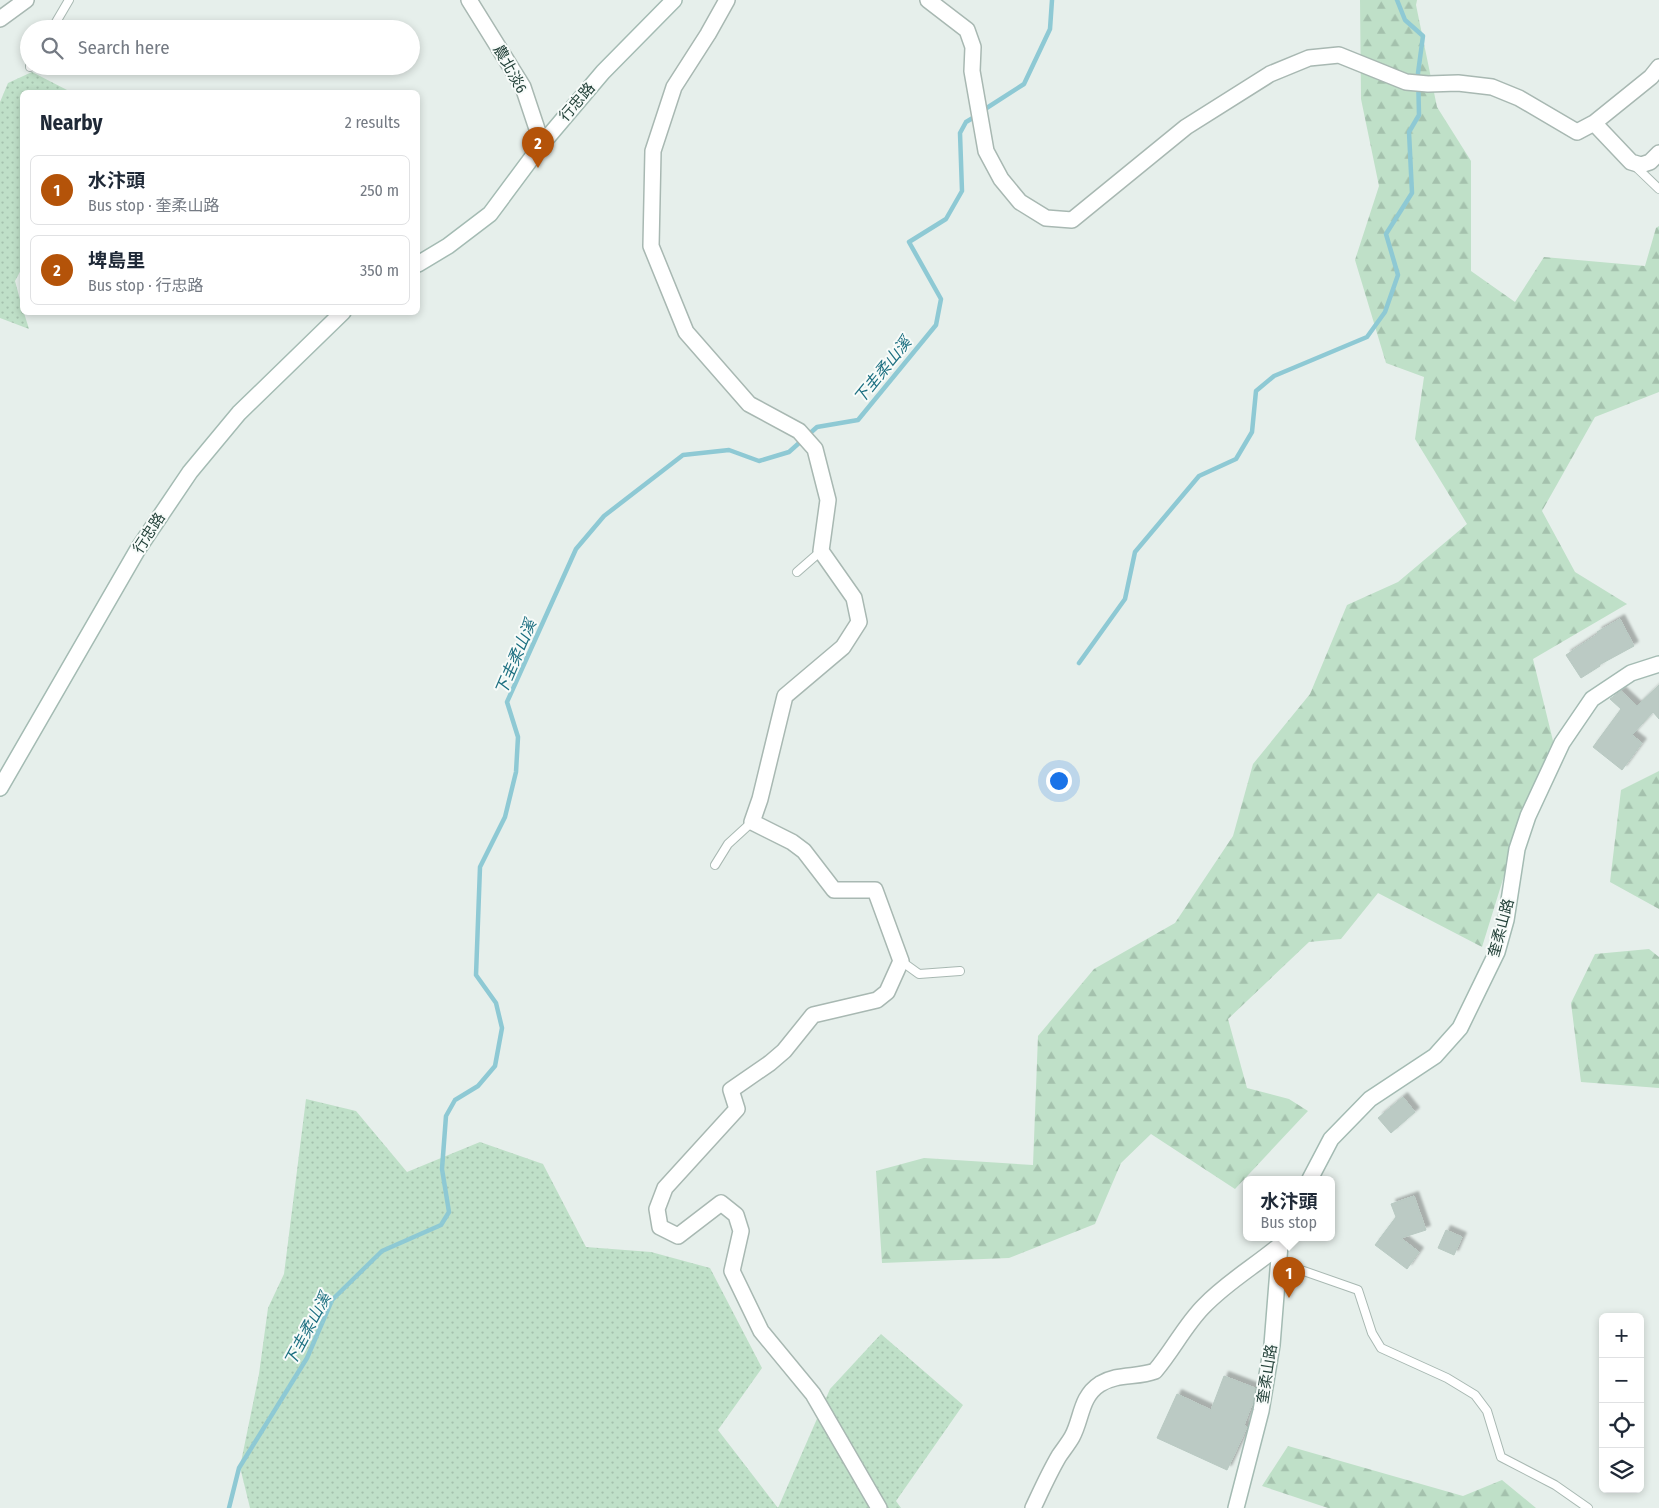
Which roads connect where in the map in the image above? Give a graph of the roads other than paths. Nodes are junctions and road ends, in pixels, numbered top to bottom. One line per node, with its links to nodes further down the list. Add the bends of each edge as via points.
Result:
1 (26, 0): 7 (street)
2 (69, 0): 8 (lane)
3 (469, 0): 11 (street, 農北淡6 / 農北淡6, via 523,87)
4 (674, 0): 11 (street, 行忠路, via 603,72)
5 (727, 0): 17 (street, via 674,87 653,151 651,246 686,332 749,404 799,431 815,449 828,500)
6 (928, 0): 10 (street, via 967,30 973,47 972,71 986,151 1000,179 1020,202 1046,218 1072,220 1186,127 1270,74 1309,58 1339,55 1406,82 1492,87 1519,98 1577,132)
7 (0, 19)
8 (57, 20)
9 (1659, 67): 10 (street)
10 (1594, 123): 13 (street)
11 (542, 144): 15 (street, 行忠路, via 490,214)
12 (1659, 153): 13 (street, via 1650,162)
13 (1631, 162): 14 (lane)
14 (1659, 189)
15 (420, 263)
16 (340, 315): 20 (street, 行忠路, via 239,413 190,472 138,549)
17 (821, 550): 18 (lane); 21 (street, via 854,598 859,622 843,647 785,696)
18 (797, 572)
19 (1659, 664): 25 (street, 奎柔山路, via 1631,673 1592,699 1562,743 1517,848 1506,920 1497,952 1460,1028 1435,1056 1370,1099 1331,1139)
20 (0, 788)
21 (752, 822): 22 (lane, via 728,844); 23 (street, via 804,851 834,890 875,890)
22 (715, 865)
23 (901, 961): 24 (lane, via 919,974); 28 (street, via 888,992 877,1000 813,1015 784,1051 731,1090 737,1109 665,1188 657,1209 660,1227 678,1236 721,1203 736,1215 741,1231 732,1271 761,1331 813,1394)
24 (960, 971)
25 (1312, 1176)
26 (1281, 1241): 27 (street, 奎柔山路); 29 (street, via 1264,1259 1220,1290 1203,1307 1156,1371 1118,1376 1092,1390 1072,1438 1059,1456)
27 (1278, 1262): 30 (street, 奎柔山路, via 1272,1345 1261,1412); 31 (lane, via 1358,1290 1381,1348 1447,1378 1475,1395 1488,1411 1500,1457 1555,1484)
28 (879, 1508)
29 (1033, 1508)
30 (1236, 1508)
31 (1588, 1508)

